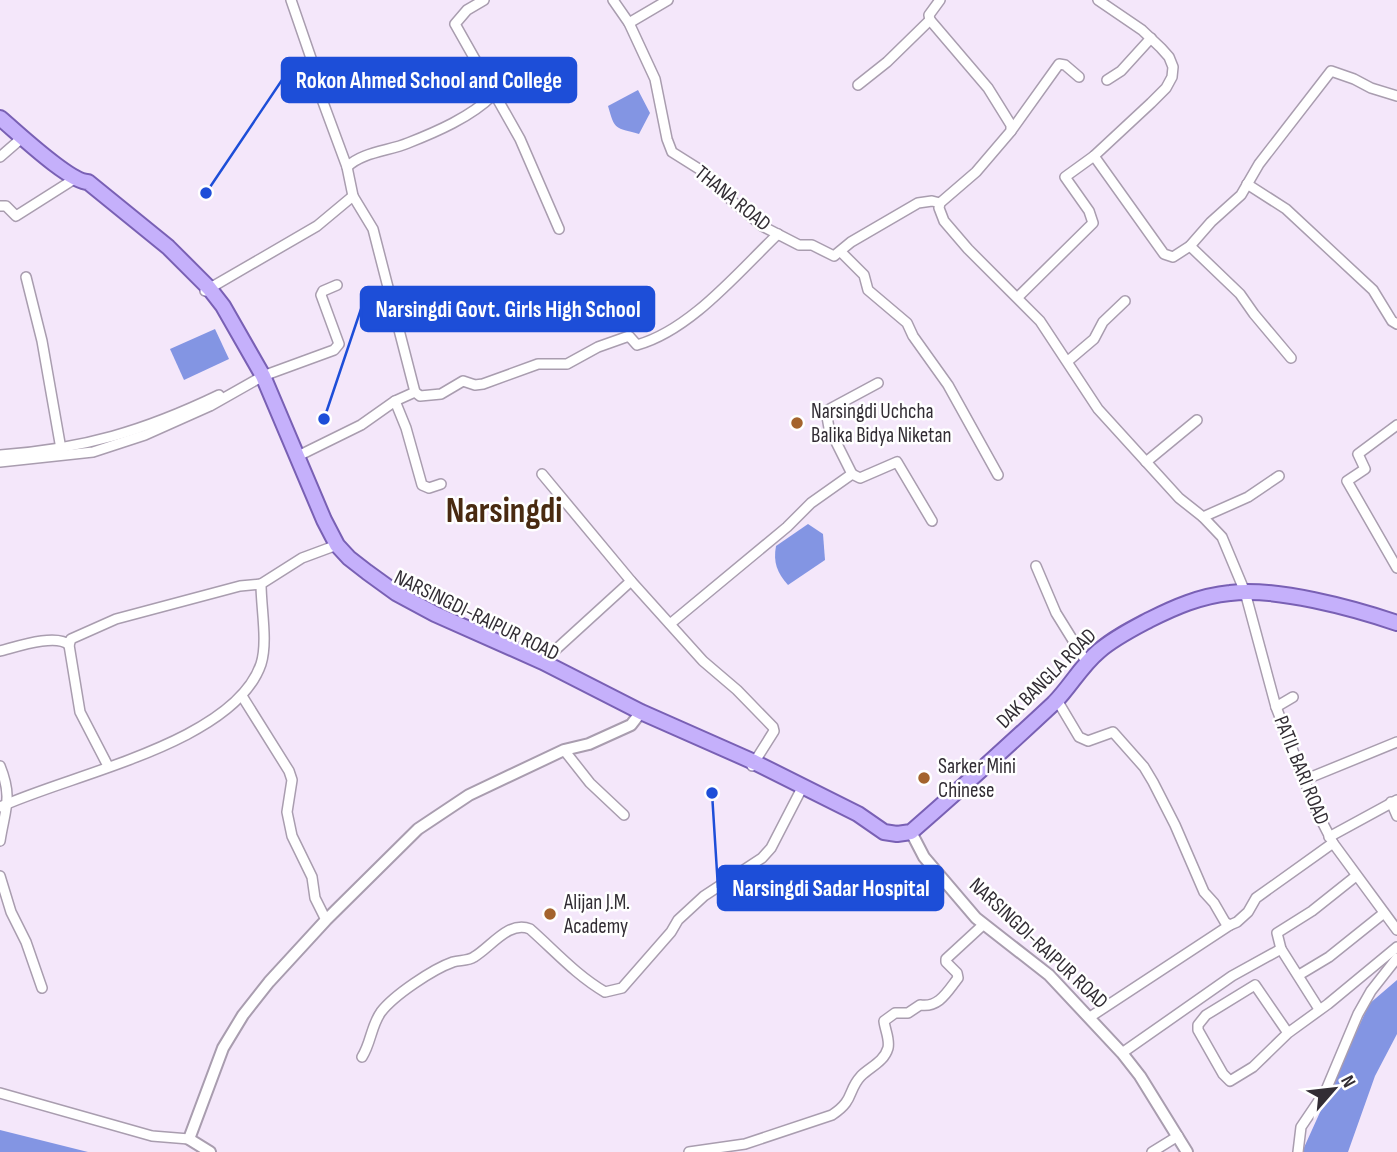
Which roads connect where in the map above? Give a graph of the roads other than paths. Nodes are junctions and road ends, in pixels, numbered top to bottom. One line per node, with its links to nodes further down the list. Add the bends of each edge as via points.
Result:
1 (291, 0): 20 (street)
2 (484, 0): 13 (street, via 455,24)
3 (613, 0): 8 (street, THANA ROAD)
4 (668, 0): 8 (street)
5 (940, 0): 7 (street)
6 (1098, 0): 9 (street)
7 (930, 20): 12 (street); 16 (street, via 996,99)
8 (629, 23): 27 (street, THANA ROAD, via 655,79 673,152 707,174 731,200)
9 (1151, 38): 11 (street); 18 (street, via 1169,57 1172,77)
10 (1079, 77): 16 (street, via 1059,64)
11 (1107, 80)
12 (858, 85)
13 (493, 95): 20 (street, via 436,130); 26 (street, via 520,139)
14 (1397, 96): 22 (street, via 1331,71)
15 (0, 118): 17 (main road, NARSINGDI-RAIPUR ROAD)
16 (1011, 131): 24 (street)
17 (23, 137): 19 (street); 21 (main road, NARSINGDI-RAIPUR ROAD)
18 (1094, 156): 28 (street, via 1164,254 1173,257); 33 (street, via 1065,177 1093,223)
19 (0, 157)
20 (347, 167): 23 (street)
21 (79, 180): 25 (street, via 16,216); 32 (main road, NARSINGDI-RAIPUR ROAD, via 92,184 168,247)
22 (1247, 184): 28 (street); 35 (street, via 1286,209 1373,290)
23 (353, 195): 32 (street, via 317,226); 40 (street, via 373,229)
24 (940, 204): 29 (street, via 918,203); 33 (street, PATIL BARI ROAD, via 944,221)
25 (0, 206)
26 (559, 229)
27 (778, 234): 29 (street, THANA ROAD, via 834,256); 40 (street, via 692,316 648,342 637,345 629,336 566,364 538,364 483,384 463,381 441,394)
28 (1189, 246): 36 (street, via 1240,294)
29 (841, 251): 51 (street, via 864,275 868,290 907,323)
30 (26, 277): 44 (street)
31 (337, 285): 38 (street, via 321,295 338,347)
32 (206, 290): 38 (main road, NARSINGDI-RAIPUR ROAD, via 223,306)
33 (1018, 297): 37 (street, PATIL BARI ROAD)
34 (1125, 302): 37 (street)
35 (1397, 324)
36 (1291, 358)
37 (1068, 361): 48 (street, PATIL BARI ROAD, via 1098,409)
38 (256, 380): 44 (street, via 142,429); 46 (main road, NARSINGDI-RAIPUR ROAD); 47 (street, via 145,435 69,455); 56 (main road, NARSINGDI-RAIPUR ROAD, via 298,479)
39 (878, 383): 50 (street, via 826,411)
40 (415, 393): 41 (street)
41 (395, 401): 46 (street, via 361,425); 53 (street, via 422,485)
42 (1197, 420): 48 (street)
43 (1397, 425): 58 (street, via 1358,454 1365,469 1347,481)
44 (61, 449): 45 (street)
45 (0, 455)
46 (296, 457): 56 (main road, NARSINGDI-RAIPUR ROAD)
47 (0, 462)
48 (1146, 462): 54 (street, PATIL BARI ROAD, via 1178,498)
49 (542, 474): 59 (street)
50 (852, 474): 55 (street, via 860,478 897,462); 63 (street, via 811,503)
51 (998, 475)
52 (1279, 476): 54 (street, via 1248,497)
53 (441, 484)
54 (1203, 517): 61 (street, PATIL BARI ROAD, via 1226,543)
55 (932, 521)
56 (334, 546): 60 (street, via 302,558); 67 (main road, NARSINGDI-RAIPUR ROAD, via 396,593)
57 (1036, 566): 66 (street, via 1056,612)
58 (1397, 568)
59 (631, 581): 63 (street); 67 (street)
60 (261, 584): 64 (street, via 116,619 71,639); 68 (street, via 264,649 258,672)
61 (1245, 592): 62 (main road, DAK BANGLA ROAD, via 1335,605); 66 (main road, DAK BANGLA ROAD, via 1182,604 1117,638); 71 (street, PATIL BARI ROAD)
62 (1397, 623)
63 (670, 624): 75 (street, via 773,727)
64 (69, 645): 65 (street, via 50,640); 77 (street, via 80,712)
65 (0, 651)
66 (1087, 663): 70 (main road, DAK BANGLA ROAD)
67 (542, 665): 72 (main road, NARSINGDI-RAIPUR ROAD)
68 (242, 696): 77 (street, via 199,729); 90 (street, via 289,771 287,812 292,836)
69 (1293, 697): 71 (street)
70 (1057, 700): 84 (main road, DAK BANGLA ROAD); 92 (street, via 1079,737 1088,741 1113,732 1144,767 1204,892)
71 (1276, 707): 78 (street, PATIL BARI ROAD)
72 (640, 715): 74 (street, via 616,733); 75 (main road, NARSINGDI-RAIPUR ROAD)
73 (1397, 742): 78 (street)
74 (564, 750): 82 (street); 90 (street, via 443,810)
75 (753, 765): 79 (main road, NARSINGDI-RAIPUR ROAD)
76 (0, 766): 81 (street, via 7,787)
77 (108, 766): 81 (street)
78 (1304, 780): 85 (street, PATIL BARI ROAD)
79 (802, 789): 84 (main road, NARSINGDI-RAIPUR ROAD, via 884,832); 103 (street, via 762,858 704,896 678,920 622,988 605,992 597,988 530,929 519,926 474,957 444,967 390,1002 380,1013)
80 (1394, 801): 83 (street); 85 (street)
81 (5, 805): 86 (street)
82 (624, 815)
83 (1397, 816)
84 (911, 832): 91 (street, NARSINGDI-RAIPUR ROAD, via 924,857)
85 (1331, 840): 88 (street, PATIL BARI ROAD); 92 (street, via 1256,898 1248,912)
86 (0, 841)
87 (0, 876): 98 (street)
88 (1356, 876): 89 (street, PATIL BARI ROAD); 95 (street, via 1312,911 1279,929)
89 (1384, 913): 93 (street, PATIL BARI ROAD); 97 (street)
90 (326, 920): 106 (street, via 243,1015 223,1048)
91 (984, 924): 100 (street, NARSINGDI-RAIPUR ROAD, via 1042,969); 108 (street, via 946,959 958,978 936,1004 895,1013 884,1021 886,1054 859,1078 842,1109 745,1144)
92 (1230, 925): 100 (street)
93 (1397, 930)
94 (1397, 947): 99 (street)
95 (1281, 950): 97 (street); 102 (street, via 1232,976)
96 (1397, 958): 111 (street, via 1358,1014 1326,1090 1301,1127)
97 (1299, 975): 99 (street)
98 (42, 988)
99 (1319, 1009): 101 (street)
100 (1090, 1017): 102 (street, NARSINGDI-RAIPUR ROAD)
101 (1288, 1033): 101 (street, via 1255,985 1206,1015 1198,1025 1230,1081)
102 (1122, 1053): 105 (street, NARSINGDI-RAIPUR ROAD)
103 (362, 1056)
104 (0, 1093): 106 (street, via 152,1136)
105 (1178, 1136): 109 (street); 110 (street, NARSINGDI-RAIPUR ROAD)
106 (189, 1139): 107 (street)
107 (210, 1152)
108 (689, 1152)
109 (1152, 1152)
110 (1187, 1152)
111 (1298, 1152)

